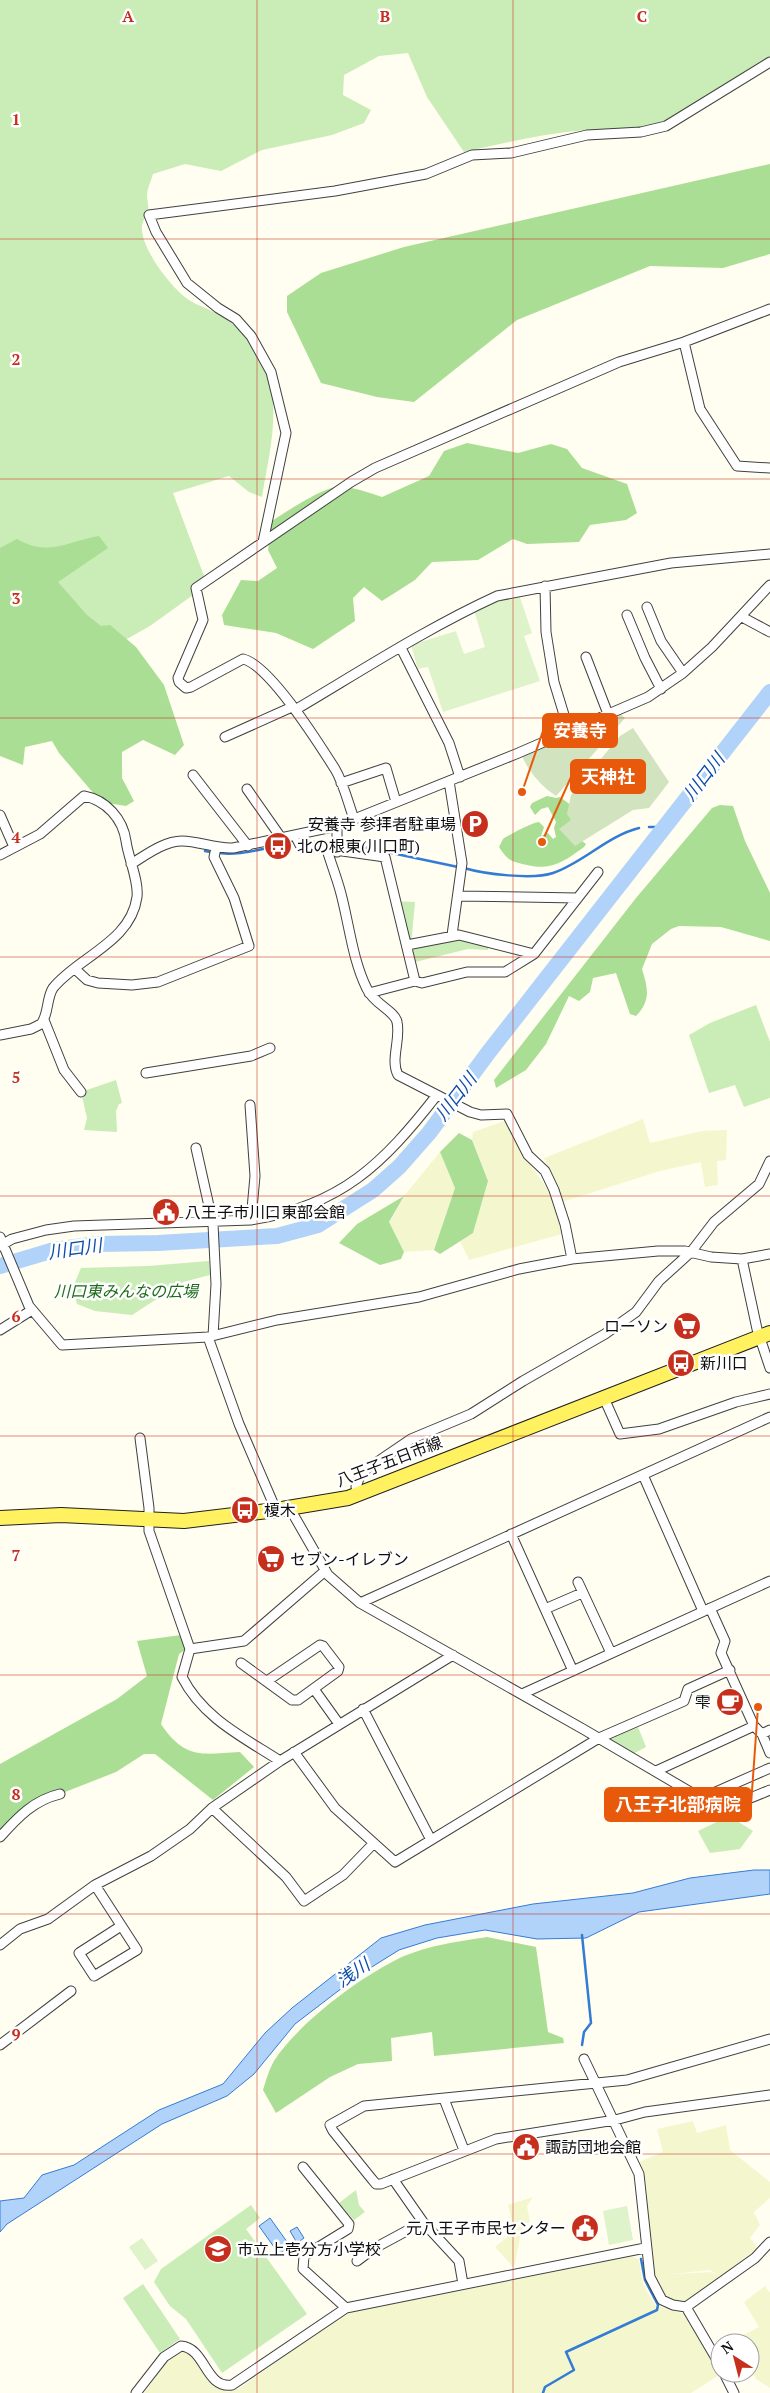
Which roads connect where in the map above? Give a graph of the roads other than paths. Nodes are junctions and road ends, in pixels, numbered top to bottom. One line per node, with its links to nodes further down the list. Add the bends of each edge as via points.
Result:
1 (770, 62): 5 (street, via 666,126 640,132 587,135 511,153 472,156 426,174 335,191 150,216 187,283 236,319 251,336 272,372 286,433)
2 (770, 308): 3 (street)
3 (684, 342): 4 (street, via 700,409 737,466); 5 (street, via 619,362 375,468)
4 (770, 468)
5 (263, 542): 17 (street, via 196,588 203,620 178,678 182,686 191,687 243,659 247,660 275,684)
6 (770, 554): 8 (street, via 671,563)
7 (770, 585): 11 (street)
8 (545, 586): 13 (street, via 497,596); 19 (street, via 546,632 554,682)
9 (647, 607): 15 (street, via 662,641)
10 (627, 616): 16 (street)
11 (742, 616): 12 (street); 15 (street)
12 (770, 632)
13 (401, 648): 17 (street); 22 (street, via 449,743)
14 (586, 657): 18 (street)
15 (683, 673): 16 (street)
16 (661, 689): 18 (street)
17 (294, 708): 20 (street); 24 (street, via 336,770)
18 (608, 714): 19 (street)
19 (569, 731): 22 (street)
20 (225, 737)
21 (193, 775): 32 (street)
22 (460, 777): 23 (street)
23 (449, 781): 26 (street); 40 (street, via 461,868)
24 (341, 783): 26 (street, via 386,768); 28 (street)
25 (247, 789): 31 (street)
26 (396, 802): 28 (street)
27 (0, 815): 33 (street)
28 (354, 819): 29 (street)
29 (338, 826): 30 (street); 34 (street)
30 (296, 837): 31 (street); 35 (street, via 300,845)
31 (282, 839): 32 (street)
32 (248, 846): 36 (street)
33 (14, 847): 37 (street); 38 (street, via 40,834 84,796 102,804 118,818)
34 (337, 848): 35 (street); 43 (street, via 385,857)
35 (326, 850): 47 (street)
36 (215, 852): 38 (street, via 186,841 177,842); 45 (street, via 249,946 158,982 132,985 98,983 87,980)
37 (0, 855)
38 (131, 864): 45 (street, via 137,896 125,923 117,935)
39 (598, 872): 41 (street)
40 (458, 896): 41 (street); 42 (street)
41 (577, 898): 44 (street)
42 (452, 935): 43 (street); 44 (street)
43 (407, 945): 46 (street)
44 (534, 954): 46 (street, via 505,972 467,972 422,983)
45 (75, 969): 48 (street, via 52,990)
46 (415, 981): 47 (street)
47 (369, 993): 53 (street, via 397,1021 395,1067 398,1075)
48 (44, 1020): 49 (street, via 31,1029); 52 (street, via 64,1070)
49 (0, 1035)
50 (270, 1048): 51 (street, via 242,1058)
51 (146, 1073)
52 (81, 1092)
53 (438, 1095): 57 (street, via 394,1148 354,1181 301,1207); 63 (street, via 481,1115 507,1114 528,1155 545,1171 554,1190)
54 (250, 1105): 57 (street, via 255,1176)
55 (196, 1148): 58 (street)
56 (770, 1161): 60 (street, via 759,1184 714,1222)
57 (250, 1220): 58 (street)
58 (213, 1222): 59 (street, via 67,1227); 67 (street, via 216,1284)
59 (2, 1244): 64 (street)
60 (691, 1252): 62 (street); 63 (street, via 632,1252); 74 (street, via 659,1281 636,1312 471,1414 411,1439 361,1473 356,1487)
61 (770, 1254): 62 (street)
62 (742, 1259): 66 (street)
63 (572, 1260): 67 (street, via 519,1269 419,1296 277,1320)
64 (32, 1310): 65 (street); 67 (street, via 62,1345)
65 (0, 1330)
66 (765, 1335): 68 (street); 70 (main road, 八王子五日市線)
67 (210, 1336): 75 (street, via 233,1409)
68 (770, 1368)
69 (770, 1394): 70 (street, via 736,1402 666,1427 620,1434)
70 (604, 1398): 74 (main road, 八王子五日市線)
71 (770, 1418): 73 (street)
72 (140, 1438): 77 (street)
73 (643, 1475): 78 (street); 85 (street)
74 (359, 1494): 75 (main road, 八王子五日市線)
75 (282, 1509): 77 (main road, 八王子五日市線, via 184,1521); 79 (street)
76 (0, 1518): 77 (main road, 八王子五日市線, via 61,1515)
77 (149, 1520): 86 (street, via 149,1531)
78 (510, 1534): 83 (street); 84 (street)
79 (325, 1571): 83 (street); 86 (street, via 244,1641)
80 (770, 1581): 85 (street)
81 (578, 1582): 82 (street)
82 (582, 1593): 84 (street); 87 (street)
83 (360, 1603): 88 (street)
84 (545, 1610): 91 (street)
85 (706, 1610): 87 (street); 90 (street, via 725,1641 721,1653)
86 (190, 1649): 102 (street, via 182,1677 203,1708 218,1722)
87 (611, 1653): 91 (street)
88 (453, 1655): 94 (street); 95 (street)
89 (241, 1663): 92 (street)
90 (730, 1670): 97 (street); 99 (street, via 688,1689 684,1701)
91 (573, 1671): 94 (street)
92 (267, 1681): 93 (street, via 292,1700 298,1700); 93 (street, via 320,1644 339,1668)
93 (314, 1689): 96 (street)
94 (522, 1694): 99 (street)
95 (363, 1709): 96 (street); 110 (street)
96 (339, 1724): 100 (street)
97 (754, 1726): 98 (street); 104 (street)
98 (766, 1732): 101 (street)
99 (599, 1738): 104 (street); 110 (street)
100 (294, 1752): 102 (street); 111 (street, via 335,1808)
101 (770, 1753)
102 (280, 1761): 108 (street)
103 (770, 1768): 107 (street)
104 (656, 1771): 107 (street)
105 (770, 1790): 107 (street, via 721,1810)
106 (60, 1794): 109 (street, via 44,1798 27,1810)
107 (702, 1798)
108 (212, 1808): 111 (street, via 286,1878 304,1901 343,1875); 112 (street, via 190,1829 151,1856)
109 (0, 1837)
110 (431, 1840): 111 (street, via 395,1862)
111 (373, 1844)
112 (95, 1885): 113 (street); 114 (street, via 48,1919 20,1929)
113 (121, 1926): 113 (street, via 79,1953 94,1976 137,1950)
114 (0, 1945)
115 (70, 1991): 117 (street)
116 (770, 2039): 119 (street, via 627,2080)
117 (0, 2045)
118 (584, 2058): 119 (street)
119 (596, 2084): 121 (street); 122 (street)
120 (770, 2094): 122 (street, via 645,2112)
121 (444, 2099): 123 (street); 125 (street, via 364,2106 330,2125 376,2184)
122 (615, 2120): 123 (street, via 496,2139); 128 (street, via 639,2174)
123 (464, 2150): 125 (street)
124 (303, 2167): 132 (street, via 349,2224 348,2229 304,2256 303,2269)
125 (393, 2179): 126 (street)
126 (423, 2222): 129 (street); 130 (street, via 459,2261)
127 (770, 2242): 131 (street, via 754,2258)
128 (645, 2248): 130 (street); 131 (street, via 650,2277 662,2300)
129 (357, 2261)
130 (463, 2284): 132 (street)
131 (686, 2307): 133 (street)
132 (346, 2308): 134 (street, via 237,2384 226,2386 217,2383 192,2349 181,2346 164,2357)
133 (710, 2348)
134 (136, 2393)

